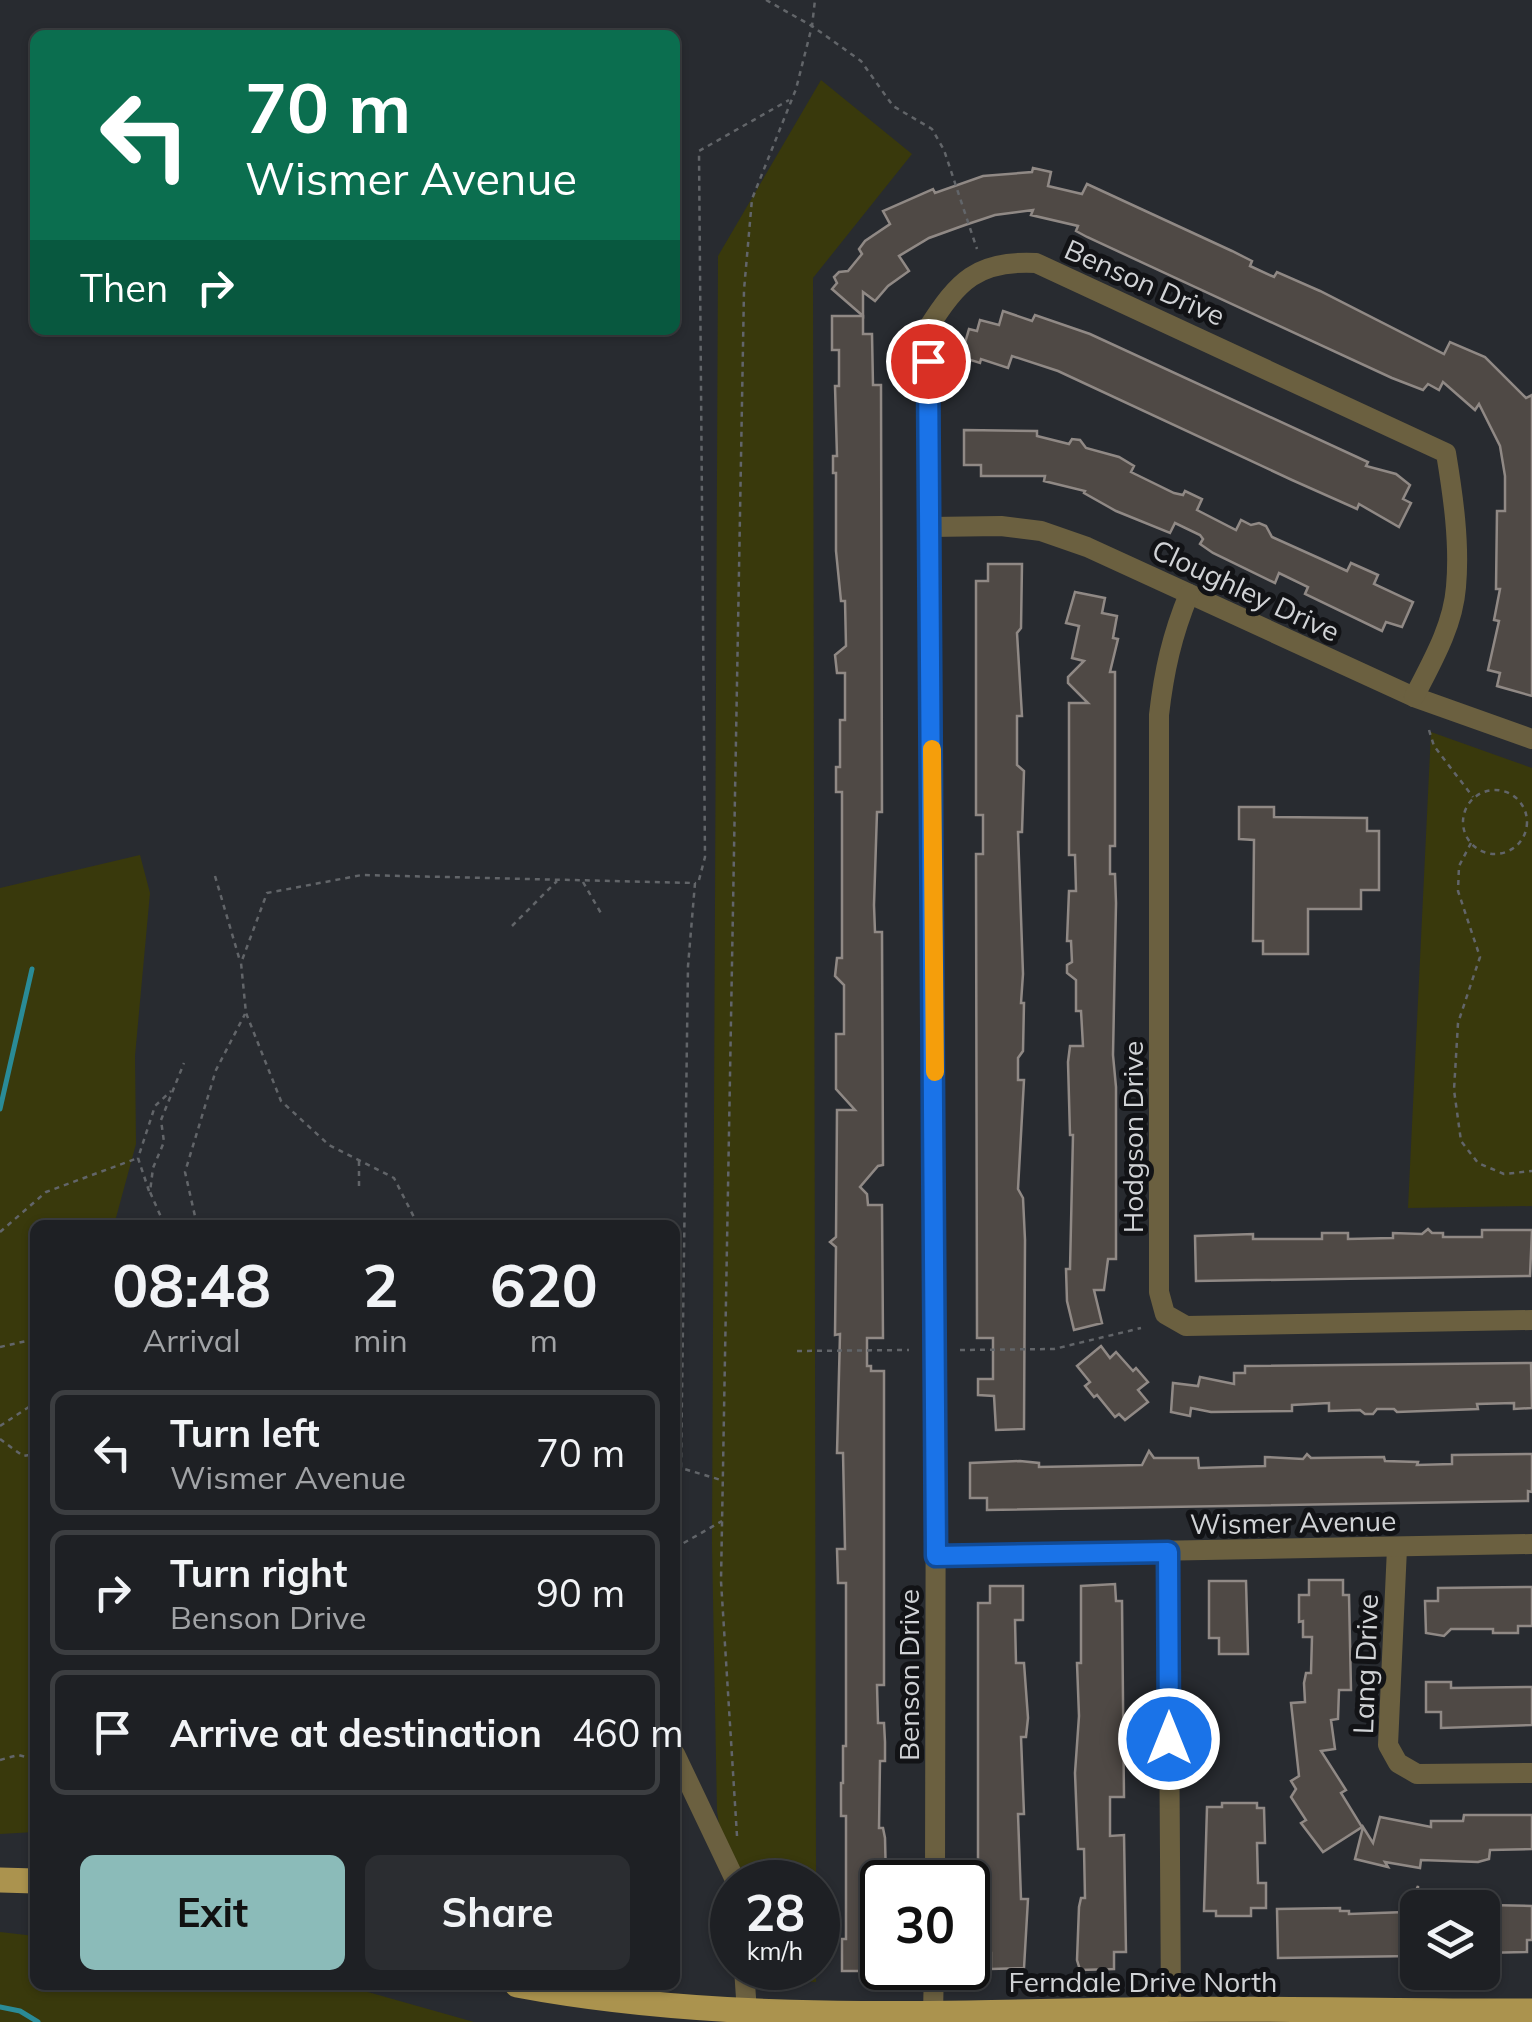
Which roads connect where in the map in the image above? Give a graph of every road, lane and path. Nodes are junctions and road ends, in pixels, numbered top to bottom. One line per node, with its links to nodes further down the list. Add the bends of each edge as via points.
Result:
1 (766, 0): 3 (path)
2 (815, 0): 3 (path)
3 (812, 26): 4 (path); 5 (path, via 861,61 894,106 932,130)
4 (792, 98): 18 (path, via 699,151 705,857); 45 (path, via 752,199 744,290)
5 (977, 249)
6 (930, 527): 7 (street, Cloughley Drive, via 1042,531); 8 (street, Benson Drive, via 928,328 949,294 976,271 1011,262 1056,270 1446,453 1456,586 1449,621); 51 (street, Benson Drive)
7 (1189, 594): 8 (street, Cloughley Drive); 34 (street, Hodgson Drive, via 1165,664 1159,715 1159,1292 1165,1314 1205,1327)
8 (1414, 697): 10 (street, Cloughley Drive)
9 (1429, 730): 11 (path)
10 (1532, 738)
11 (1474, 798): 13 (path, via 1504,791); 14 (path, via 1463,825)
12 (1532, 809): 13 (path)
13 (1526, 812): 14 (path, via 1524,834 1511,849 1490,853)
14 (1472, 843): 27 (path, via 1458,890 1480,957 1458,1023 1454,1090 1461,1141 1478,1163 1504,1174)
15 (216, 876): 21 (path)
16 (558, 880): 17 (path); 20 (path); 21 (path, via 362,875 267,893)
17 (583, 880): 19 (path); 45 (path, via 695,883 680,1468)
18 (699, 880)
19 (602, 915)
20 (512, 926)
21 (241, 964): 22 (path)
22 (246, 1013): 26 (path, via 281,1101 329,1145); 31 (path, via 216,1070 185,1172)
23 (184, 1063): 24 (path)
24 (173, 1088): 25 (path, via 155,1106); 29 (path)
25 (138, 1158): 29 (path); 33 (path, via 46,1192)
26 (359, 1160): 28 (path); 32 (path, via 394,1178)
27 (1532, 1171)
28 (359, 1190)
29 (150, 1192): 30 (path)
30 (161, 1220)
31 (196, 1220)
32 (415, 1220)
33 (0, 1232)
34 (1532, 1320)
35 (1142, 1328): 39 (path, via 1054,1350)
36 (30, 1340): 37 (path)
37 (0, 1347)
38 (909, 1350): 40 (path)
39 (960, 1350)
40 (797, 1351)
41 (30, 1406): 42 (path)
42 (0, 1426)
43 (0, 1439): 44 (path)
44 (30, 1455)
45 (723, 1480): 46 (path)
46 (722, 1521): 48 (path); 56 (path)
47 (1532, 1544): 49 (street, Wismer Avenue)
48 (680, 1545)
49 (1397, 1548): 50 (street, Wismer Avenue); 55 (street, Lang Drive, via 1388,1745 1398,1763 1417,1774)
50 (1168, 1552): 51 (street, Wismer Avenue); 64 (street)
51 (936, 1556): 58 (street, Benson Drive)
52 (30, 1758): 53 (path)
53 (0, 1760)
54 (680, 1764): 57 (street)
55 (1532, 1772)
56 (737, 1844)
57 (726, 1860)
58 (935, 1860)
59 (0, 1880): 60 (main road)
60 (30, 1881)
61 (540, 1990): 67 (main road, Ferndale Drive North)
62 (745, 1990): 67 (street)
63 (934, 1990): 66 (street)
64 (1171, 2008): 66 (main road, Ferndale Drive North); 68 (main road, Ferndale Drive North)
65 (1532, 2010): 68 (main road, Ferndale Drive North)
66 (934, 2013): 67 (main road, Ferndale Drive North)
67 (747, 2014)
68 (1365, 2017)

